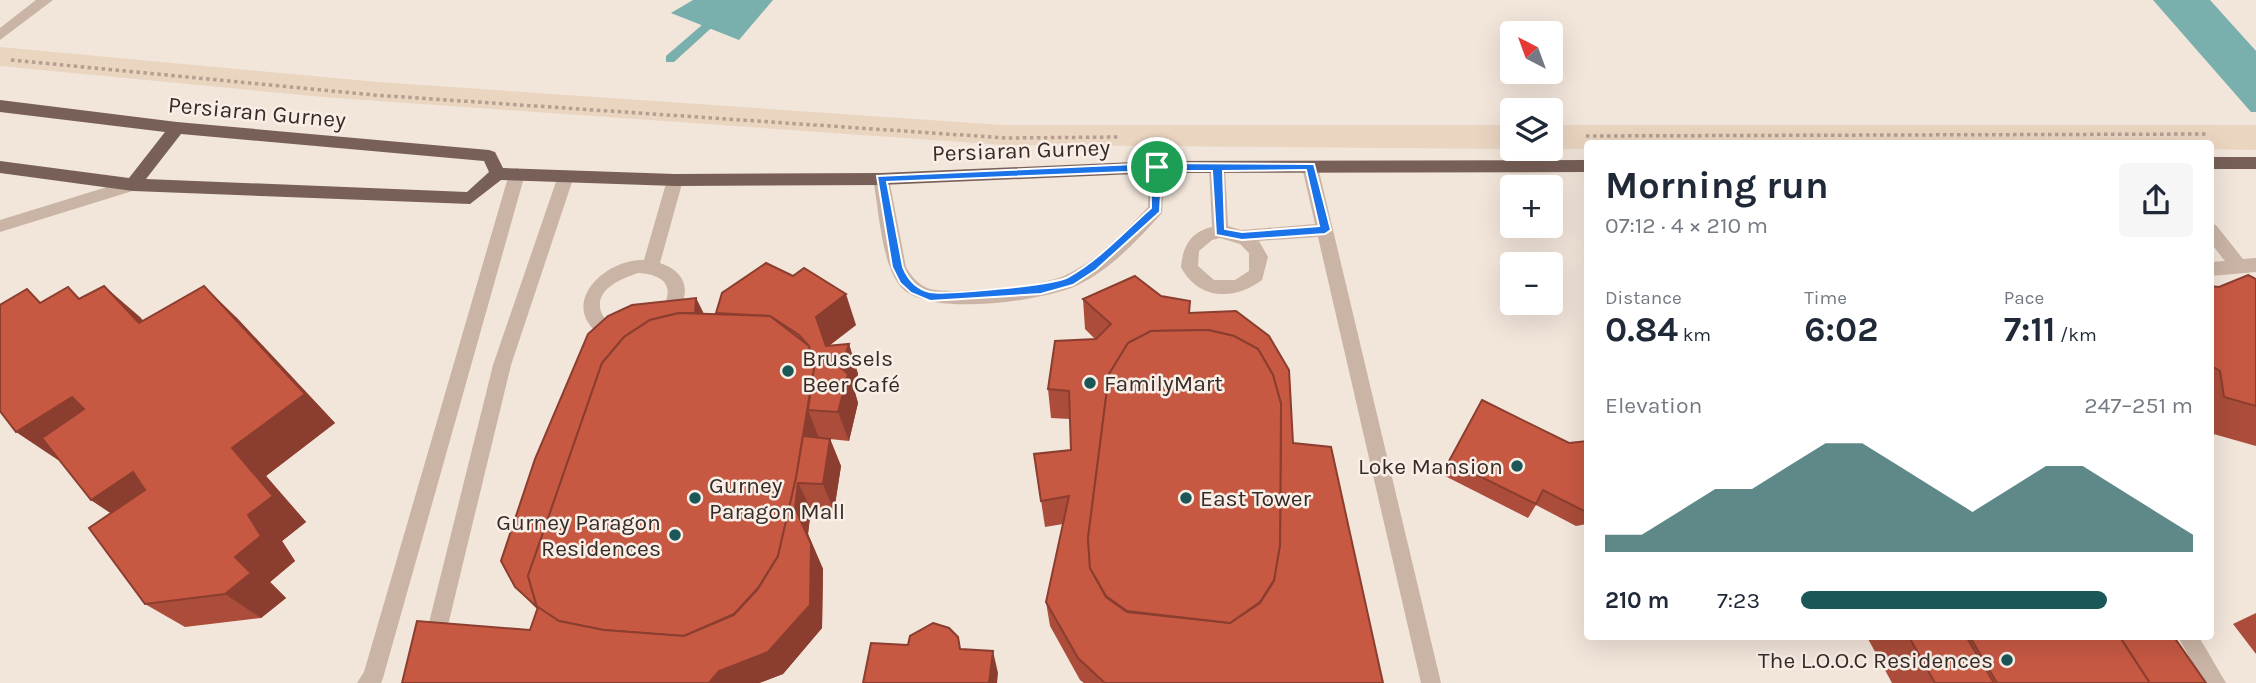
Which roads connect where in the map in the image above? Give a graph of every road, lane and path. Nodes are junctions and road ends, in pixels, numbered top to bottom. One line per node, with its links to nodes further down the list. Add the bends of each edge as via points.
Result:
1 (47, 0): 2 (lane)
2 (0, 35)
3 (0, 59): 8 (path, via 401,97 1006,138)
4 (0, 106): 5 (main road, Persiaran Gurney)
5 (177, 128): 16 (main road, Persiaran Gurney, via 489,156); 21 (main road)
6 (2214, 134): 7 (path)
7 (1578, 136)
8 (1129, 137)
9 (2214, 163): 10 (main road)
10 (2256, 163)
11 (1584, 166): 15 (main road, Persiaran Gurney)
12 (0, 167): 21 (main road)
13 (1157, 167): 14 (main road, Persiaran Gurney); 19 (main road, Persiaran Gurney); 19 (lane, via 1156,209 1069,282 1041,289 948,297 930,296 904,280)
14 (1217, 167): 15 (main road, Persiaran Gurney); 24 (lane)
15 (1310, 167): 23 (lane)
16 (498, 174): 17 (main road, Persiaran Gurney); 21 (main road, via 470,198)
17 (517, 174): 18 (main road, Persiaran Gurney); 31 (lane)
18 (566, 176): 20 (main road, Persiaran Gurney); 32 (lane, via 502,365)
19 (881, 179): 20 (main road, Persiaran Gurney)
20 (675, 180): 27 (lane)
21 (134, 185): 22 (lane)
22 (0, 226)
23 (1325, 230): 26 (lane); 33 (lane)
24 (1220, 232): 26 (lane); 26 (lane, via 1198,240 1188,257 1194,276 1214,288 1239,287 1256,275 1260,267 1257,249)
25 (2214, 234): 28 (lane)
26 (1242, 236)
27 (650, 266): 27 (lane, via 671,277 676,286 672,308 664,318 638,333 610,333 600,327 590,308 599,286 623,270)
28 (2248, 266): 29 (lane)
29 (2214, 269)
30 (2190, 640): 34 (lane)
31 (370, 681)
32 (424, 683)
33 (1431, 683)
34 (2216, 683)

